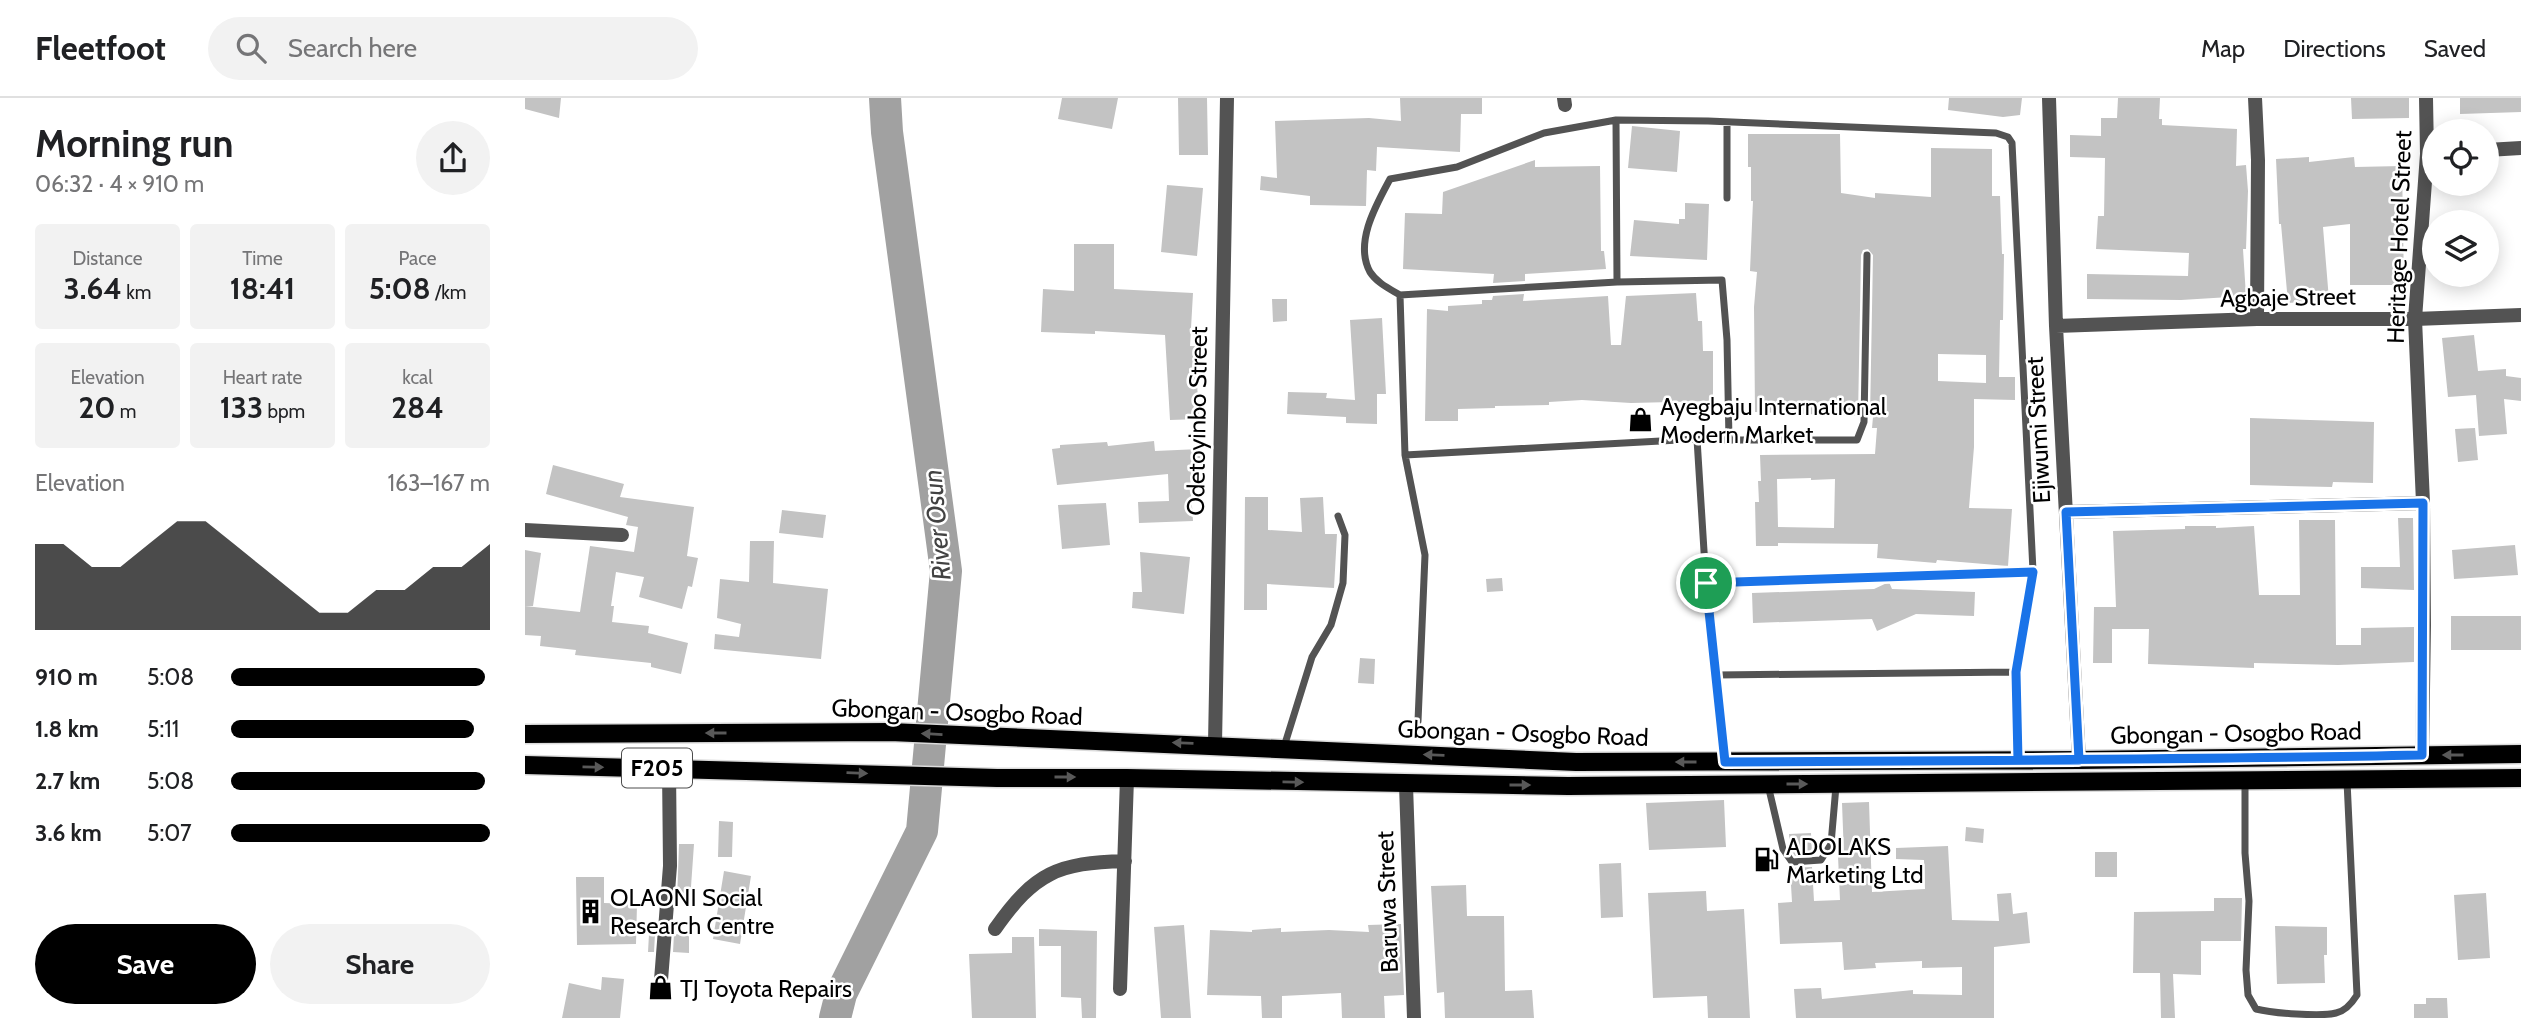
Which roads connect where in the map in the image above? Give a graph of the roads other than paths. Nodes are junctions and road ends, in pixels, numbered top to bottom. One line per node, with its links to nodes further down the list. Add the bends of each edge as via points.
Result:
1 (1227, 98): 33 (street, Odetoyinbo Street)
2 (2049, 98): 18 (street, Ejiwumi Street)
3 (2255, 98): 16 (street)
4 (2426, 98): 5 (street, Heritage Hotel Street)
5 (2428, 119)
6 (1616, 120): 7 (lane); 13 (lane); 14 (lane, via 1544,133 1457,167 1390,179 1370,216 1365,252 1370,272)
7 (1727, 122): 11 (lane); 27 (lane, via 2008,137 2012,143)
8 (2521, 148): 9 (street)
9 (2499, 149)
10 (2426, 196): 17 (street, Heritage Hotel Street)
11 (1727, 198)
12 (1867, 255): 20 (lane, via 1864,422 1857,440)
13 (1617, 282): 14 (lane); 20 (lane, via 1722,280)
14 (1400, 295): 21 (lane)
15 (2521, 315): 17 (street, Agbaje Street)
16 (2257, 319): 17 (street, Agbaje Street); 18 (street, Agbaje Street)
17 (2415, 319): 22 (street, Heritage Hotel Street)
18 (2056, 326): 23 (street, Ejiwumi Street)
19 (1697, 439): 20 (lane); 21 (lane); 28 (lane)
20 (1729, 440)
21 (1405, 455): 31 (lane, via 1425,555)
22 (2423, 503): 23 (street); 36 (street, Heritage Hotel Street)
23 (2066, 512): 38 (street, Ejiwumi Street)
24 (1338, 516): 34 (lane, via 1345,535 1343,583 1331,625 1312,657)
25 (525, 530): 26 (street)
26 (622, 535)
27 (2033, 572): 28 (lane); 29 (lane)
28 (1706, 583): 30 (lane)
29 (2016, 672): 30 (lane); 37 (lane)
30 (1717, 675): 39 (lane)
31 (1418, 722)
32 (525, 734): 33 (main road, Gbongan - Osogbo Road / F205, one-way to 32, via 890,732)
33 (1215, 744): 34 (main road, Gbongan - Osogbo Road / F205)
34 (1283, 751): 39 (main road, Gbongan - Osogbo Road / F205, one-way to 34, via 1576,762)
35 (2521, 754): 36 (main road, Gbongan - Osogbo Road / F205, one-way to 36)
36 (2422, 755): 38 (main road, Gbongan - Osogbo Road / F205)
37 (2018, 760): 38 (main road, Gbongan - Osogbo Road / F205); 39 (main road, Gbongan - Osogbo Road / F205)
38 (2079, 760)
39 (1725, 762)
40 (525, 765): 41 (main road, Gbongan - Osogbo Road / F205, one-way to 41)
41 (669, 769): 42 (main road, Gbongan - Osogbo Road / F205, one-way to 42); 51 (street, via 670,866)
42 (1127, 778): 47 (main road, Gbongan - Osogbo Road / F205, one-way to 47); 49 (street)
43 (2521, 778): 44 (main road, Gbongan - Osogbo Road / F205)
44 (2347, 780): 45 (main road, Gbongan - Osogbo Road / F205); 45 (lane, via 2357,995 2337,1013 2264,1011 2256,1009 2248,995)
45 (2245, 782): 46 (main road, Gbongan - Osogbo Road / F205)
46 (1836, 784): 48 (main road, Gbongan - Osogbo Road / F205, one-way to 46); 48 (lane, via 1831,844 1821,860 1792,862 1783,849)
47 (1406, 785): 48 (main road, Gbongan - Osogbo Road / F205, one-way to 48); 53 (street, Baruwa Street)
48 (1768, 785)
49 (1125, 861): 50 (street, via 1086,862 1051,872 1011,906); 52 (street)
50 (995, 929)
51 (661, 980)
52 (1120, 989)
53 (1414, 1018)

